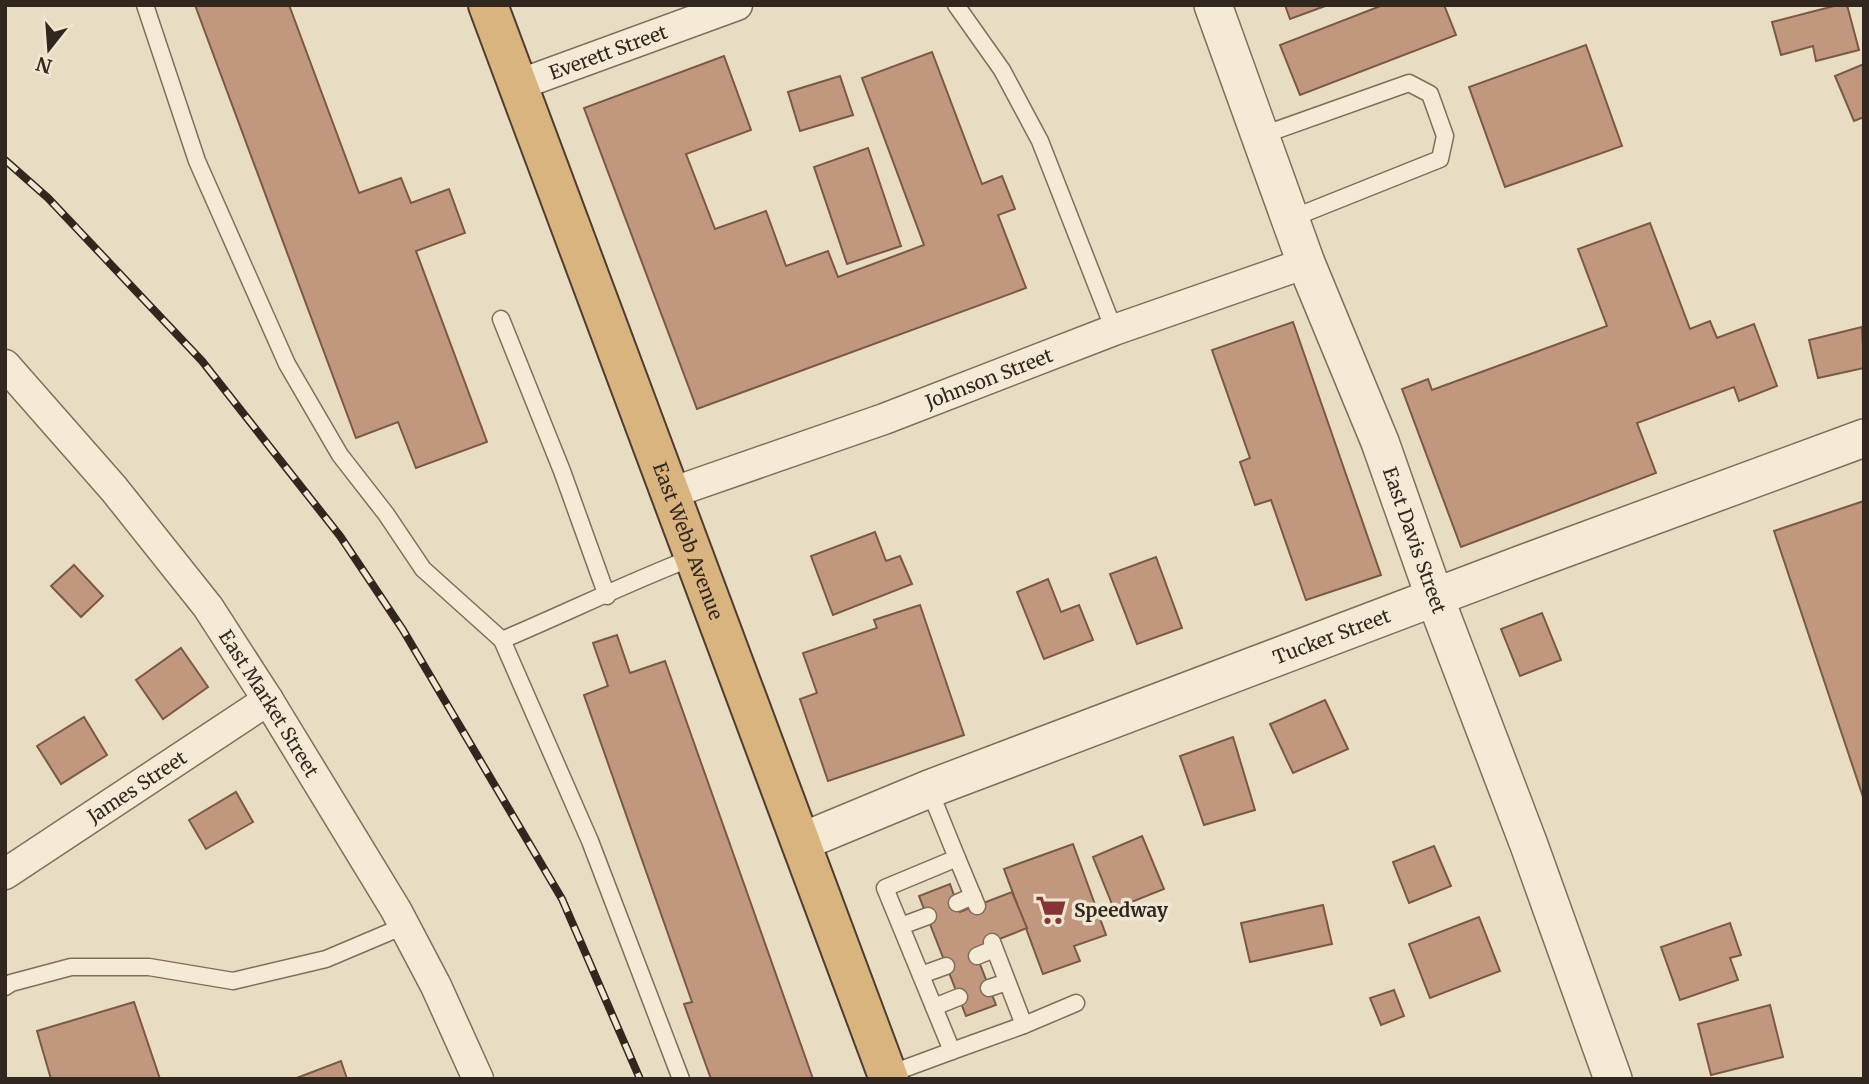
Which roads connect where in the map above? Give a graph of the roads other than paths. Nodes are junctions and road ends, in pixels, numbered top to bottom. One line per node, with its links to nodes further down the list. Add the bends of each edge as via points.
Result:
1 (145, 5): 18 (lane, via 197,161 287,364 340,455 424,569)
2 (488, 5): 6 (highway, East Webb Avenue)
3 (737, 5): 6 (street, Everett Street)
4 (956, 5): 11 (lane, via 1002,71 1040,141)
5 (1213, 5): 7 (street, East Davis Street)
6 (518, 85): 14 (highway, East Webb Avenue)
7 (1261, 136): 8 (street, East Davis Street); 8 (lane, via 1409,83 1430,94 1445,136 1440,159)
8 (1290, 219): 9 (street, East Davis Street)
9 (1306, 263): 11 (street, Johnson Street); 17 (street, East Davis Street, via 1380,442)
10 (501, 319): 16 (lane)
11 (1114, 330): 14 (street, Johnson Street, via 884,419)
12 (5, 365): 19 (street, East Market Street, via 114,489 208,607)
13 (1864, 438): 17 (street, Tucker Street)
14 (671, 493): 15 (highway, East Webb Avenue)
15 (694, 557): 16 (lane); 21 (highway, East Webb Avenue)
16 (607, 596): 18 (lane)
17 (1436, 598): 20 (street, Tucker Street); 42 (street, East Davis Street)
18 (502, 640): 41 (lane, via 590,841)
19 (268, 700): 23 (street, James Street); 26 (street, East Market Street)
20 (929, 789): 21 (street, Tucker Street); 22 (lane)
21 (802, 842): 39 (highway, East Webb Avenue)
22 (957, 858): 24 (lane, via 975,901); 27 (lane, via 885,888)
23 (5, 874)
24 (957, 903)
25 (928, 916): 27 (lane)
26 (404, 926): 32 (lane, via 326,959 233,981 149,967 71,967); 40 (street, East Market Street)
27 (901, 926): 30 (lane)
28 (977, 956): 31 (lane, via 993,946)
29 (946, 966): 30 (lane)
30 (921, 975): 36 (lane)
31 (1007, 982): 33 (lane); 37 (lane)
32 (5, 987)
33 (989, 988)
34 (959, 997): 36 (lane)
35 (1076, 1003): 37 (lane)
36 (934, 1007): 38 (lane)
37 (1024, 1025): 38 (lane)
38 (952, 1051): 39 (lane)
39 (888, 1077)
40 (478, 1079)
41 (681, 1079)
42 (1613, 1079)

